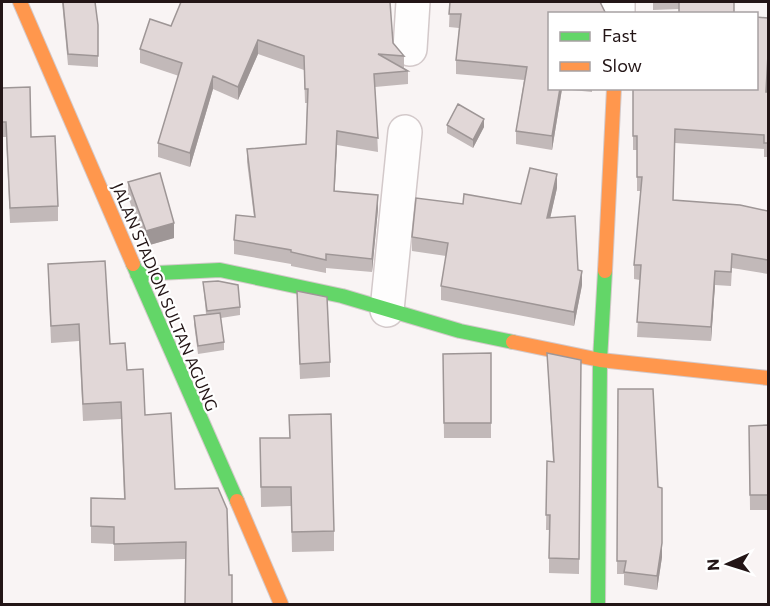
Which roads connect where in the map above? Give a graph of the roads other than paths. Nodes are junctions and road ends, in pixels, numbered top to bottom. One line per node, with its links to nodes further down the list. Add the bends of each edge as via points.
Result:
1 (20, 2): 6 (street, JALAN STADION SULTAN AGUNG)
2 (413, 2): 3 (street)
3 (410, 49)
4 (614, 90): 8 (street)
5 (405, 132): 7 (street)
6 (137, 274): 7 (street, via 220,270 342,296); 10 (street, JALAN STADION SULTAN AGUNG)
7 (387, 310): 8 (street, via 460,331)
8 (600, 360): 9 (street); 11 (street)
9 (768, 378)
10 (281, 604)
11 (598, 604)

